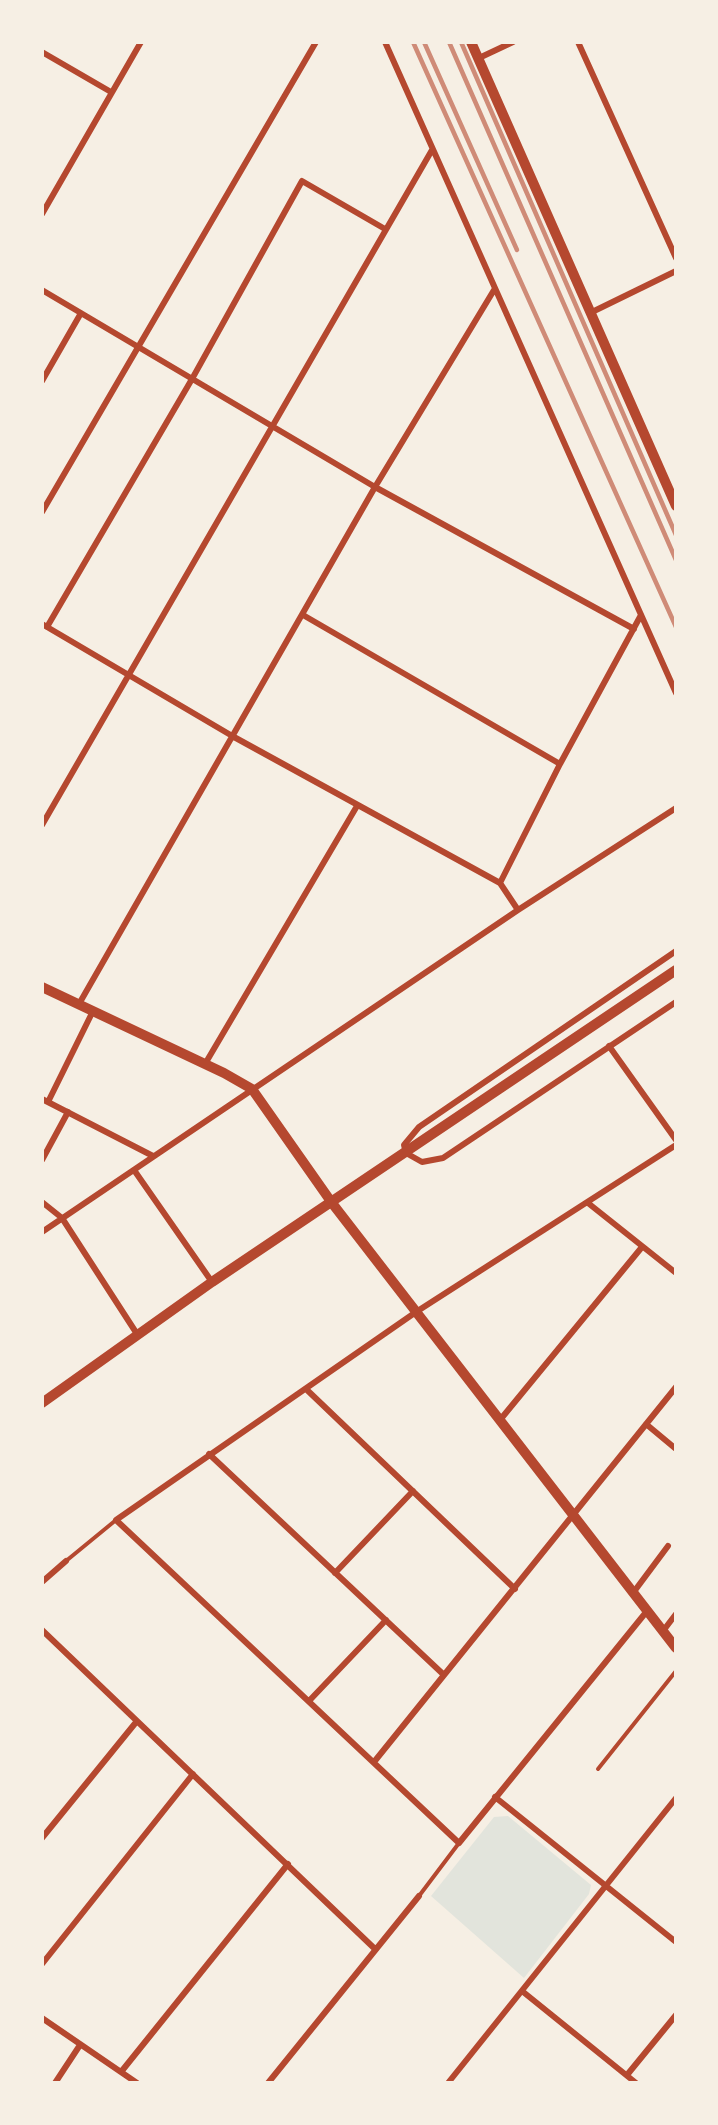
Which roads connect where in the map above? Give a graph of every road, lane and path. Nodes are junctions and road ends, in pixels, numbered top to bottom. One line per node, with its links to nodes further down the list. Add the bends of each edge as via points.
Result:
1 (141, 42): 9 (street)
2 (316, 42): 19 (street)
3 (385, 42): 10 (street)
4 (471, 42): 8 (street)
5 (513, 42): 8 (street)
6 (578, 42): 13 (street)
7 (42, 52): 9 (street)
8 (479, 58): 17 (street)
9 (111, 92): 11 (street)
10 (432, 150): 12 (street); 16 (street)
11 (42, 214)
12 (386, 229): 20 (street, via 302,181); 22 (street)
13 (676, 258)
14 (676, 272): 17 (street)
15 (42, 290): 18 (street)
16 (494, 290): 23 (street); 27 (street)
17 (590, 313): 24 (street)
18 (81, 314): 19 (street); 21 (street)
19 (137, 347): 20 (street); 25 (street)
20 (192, 379): 22 (street); 28 (street)
21 (42, 381)
22 (274, 426): 23 (street); 30 (street)
23 (375, 487): 26 (street); 29 (street)
24 (676, 506)
25 (42, 512)
26 (303, 615): 32 (street); 33 (street)
27 (641, 615): 29 (street); 31 (street)
28 (44, 626): 30 (street)
29 (634, 629): 33 (street)
30 (128, 674): 32 (street); 36 (street)
31 (676, 693)
32 (234, 737): 34 (street); 43 (street)
33 (560, 764): 37 (street)
34 (357, 806): 37 (street); 46 (street)
35 (676, 808): 38 (street)
36 (42, 825)
37 (500, 884): 38 (street)
38 (518, 910): 47 (street)
39 (676, 951): 52 (street, via 419,1128 404,1145)
40 (676, 970): 52 (street)
41 (42, 987): 43 (street)
42 (676, 1002): 45 (street)
43 (79, 1004): 44 (street)
44 (93, 1011): 46 (street); 48 (street)
45 (609, 1047): 50 (street); 52 (street, via 443,1158 422,1162)
46 (205, 1064): 47 (street)
47 (252, 1089): 53 (street); 57 (street)
48 (45, 1101): 49 (street)
49 (68, 1112): 53 (street); 54 (street)
50 (676, 1140)
51 (676, 1145): 58 (street)
52 (406, 1153): 57 (street)
53 (153, 1156): 55 (street)
54 (42, 1160)
55 (134, 1170): 59 (street); 63 (street)
56 (42, 1202): 59 (street)
57 (332, 1203): 63 (street); 64 (street)
58 (588, 1203): 61 (street); 64 (street)
59 (62, 1218): 60 (street); 65 (street)
60 (42, 1232)
61 (642, 1247): 62 (street); 69 (street)
62 (676, 1273)
63 (212, 1282): 65 (street)
64 (416, 1312): 67 (street); 69 (street)
65 (137, 1334): 68 (street)
66 (676, 1387): 70 (street)
67 (306, 1389): 72 (street); 73 (street)
68 (42, 1403)
69 (499, 1421): 74 (street)
70 (646, 1424): 71 (street); 74 (street)
71 (676, 1449)
72 (209, 1454): 75 (street); 78 (street)
73 (413, 1491): 78 (street); 80 (street)
74 (573, 1515): 80 (street); 81 (street)
75 (116, 1520): 77 (lane); 90 (street)
76 (668, 1546): 81 (street)
77 (66, 1561): 79 (street)
78 (335, 1573): 84 (street)
79 (42, 1582)
80 (514, 1589): 89 (street)
81 (633, 1593): 82 (street)
82 (647, 1611): 86 (street); 95 (street)
83 (676, 1614): 86 (street)
84 (386, 1620): 89 (street); 90 (street)
85 (42, 1630): 91 (street)
86 (663, 1631): 87 (street)
87 (676, 1648)
88 (676, 1671): 93 (lane)
89 (444, 1675): 92 (street)
90 (309, 1701): 92 (street)
91 (137, 1720): 94 (street); 97 (street)
92 (374, 1762): 98 (street)
93 (598, 1768)
94 (194, 1774): 99 (street); 104 (street)
95 (495, 1797): 98 (street); 100 (street)
96 (676, 1798): 100 (street)
97 (43, 1834)
98 (459, 1843): 101 (lane)
99 (288, 1864): 103 (street); 109 (street)
100 (606, 1885): 102 (street); 105 (street)
101 (418, 1896): 103 (street)
102 (676, 1942)
103 (375, 1949): 113 (street)
104 (42, 1964)
105 (522, 1991): 110 (street); 114 (street)
106 (676, 2015): 110 (street)
107 (42, 2018): 108 (street)
108 (80, 2045): 109 (street); 111 (street)
109 (121, 2072): 112 (street)
110 (627, 2075): 115 (street)
111 (55, 2083)
112 (136, 2083)
113 (268, 2083)
114 (448, 2083)
115 (636, 2083)

